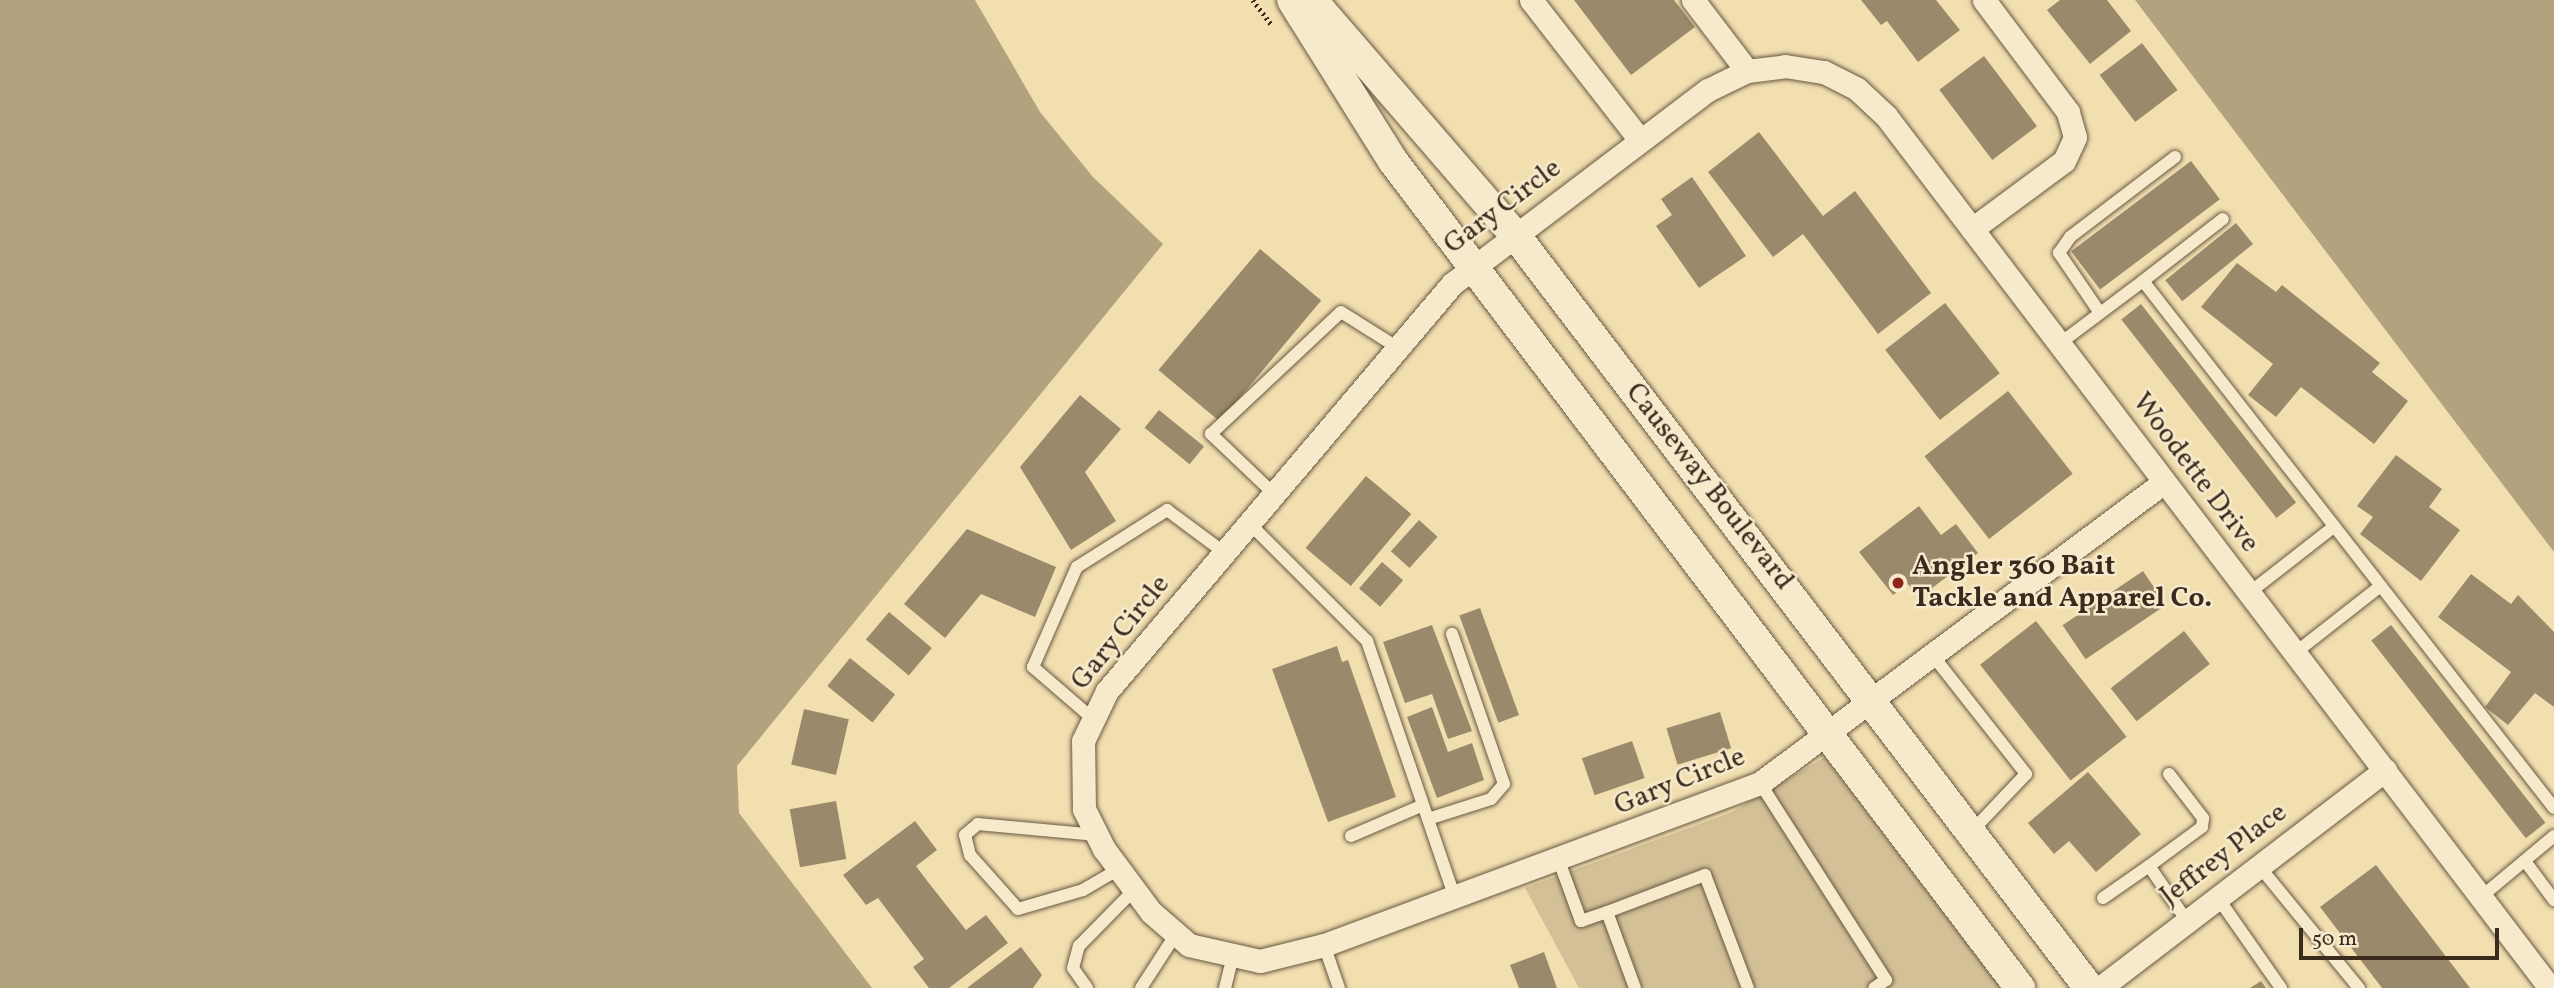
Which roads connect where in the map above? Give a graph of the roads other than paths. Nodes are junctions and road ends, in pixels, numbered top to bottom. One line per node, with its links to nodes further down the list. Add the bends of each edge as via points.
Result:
1 (1292, 0): 12 (street, Causeway Boulevard, via 1393,161)
2 (1312, 0): 11 (street, Causeway Boulevard)
3 (1531, 0): 7 (street)
4 (1693, 0): 6 (street)
5 (1984, 0): 10 (street, via 2068,112 2076,137 2064,161)
6 (1747, 71): 7 (street, Gary Circle, via 1708,90); 10 (street, Woodette Drive, via 1785,66 1824,72 1857,89 1886,116)
7 (1640, 140): 11 (street, Gary Circle)
8 (2175, 157): 14 (lane, via 2070,237 2059,253)
9 (2223, 219): 13 (lane)
10 (1972, 229): 15 (street, Woodette Drive)
11 (1516, 236): 12 (street, Gary Circle); 27 (street, Causeway Boulevard)
12 (1473, 268): 16 (street, Gary Circle); 29 (street, Causeway Boulevard)
13 (2143, 281): 14 (lane); 20 (lane)
14 (2100, 313): 15 (lane)
15 (2059, 344): 17 (street, Woodette Drive)
16 (1395, 346): 18 (street, Gary Circle); 18 (lane, via 1341,312 1211,434)
17 (2164, 482): 23 (street, Woodette Drive); 26 (street, Gary Circle)
18 (1273, 494): 19 (street, Gary Circle)
19 (1249, 523): 21 (street, Gary Circle); 33 (lane, via 1367,640)
20 (2331, 528): 22 (lane); 23 (lane)
21 (1225, 553): 28 (street, Gary Circle, via 1107,691); 28 (lane, via 1167,510 1077,567 1033,667)
22 (2378, 588): 25 (lane); 34 (lane)
23 (2249, 593): 25 (street, Woodette Drive)
24 (1452, 634): 35 (lane, via 1504,785 1491,799)
25 (2295, 653): 30 (street, Woodette Drive)
26 (1934, 657): 27 (street, Gary Circle); 36 (lane, via 2026,774)
27 (1874, 702): 29 (street, Gary Circle); 36 (street, Causeway Boulevard)
28 (1092, 718): 37 (street, Gary Circle, via 1081,772 1084,809)
29 (1829, 737): 32 (street, Gary Circle); 63 (street, Causeway Boulevard)
30 (2385, 770): 43 (street, Jeffrey Place); 46 (street, Woodette Drive)
31 (2169, 774): 42 (lane, via 2203,818 2202,827)
32 (1760, 783): 40 (street, Gary Circle); 62 (lane, via 1886,980)
33 (1423, 805): 35 (lane); 38 (lane)
34 (2554, 808)
35 (1428, 819): 47 (lane)
36 (1971, 832): 64 (street, Causeway Boulevard)
37 (1097, 835): 44 (street, Gary Circle); 44 (lane, via 978,824 965,835 970,855 1018,909 1083,890)
38 (1351, 836)
39 (2554, 836): 41 (lane)
40 (1559, 861): 47 (street, Gary Circle); 51 (lane, via 1581,921)
41 (2525, 861): 46 (lane); 50 (lane)
42 (2149, 866): 48 (lane); 52 (lane)
43 (2259, 866): 49 (street, Jeffrey Place); 67 (lane)
44 (1119, 869): 45 (street, Gary Circle)
45 (1134, 890): 53 (street, Gary Circle); 56 (lane, via 1079,946 1073,968)
46 (2481, 897): 68 (street, Woodette Drive)
47 (1455, 898): 54 (street, Gary Circle)
48 (2103, 898)
49 (2218, 898): 52 (street, Jeffrey Place); 66 (lane)
50 (2554, 900)
51 (1607, 912): 60 (lane); 61 (lane, via 1705,875)
52 (2187, 921): 65 (street, Jeffrey Place)
53 (1176, 934): 55 (street, Gary Circle); 57 (lane)
54 (1324, 945): 55 (street, Gary Circle, via 1260,961); 59 (lane)
55 (1232, 959): 58 (lane)
56 (1087, 988)
57 (1141, 988)
58 (1224, 988)
59 (1339, 988)
60 (1635, 988)
61 (1748, 988)
62 (1874, 988)
63 (2021, 988)
64 (2089, 988)
65 (2099, 988)
66 (2281, 988)
67 (2359, 988)
68 (2550, 988)

